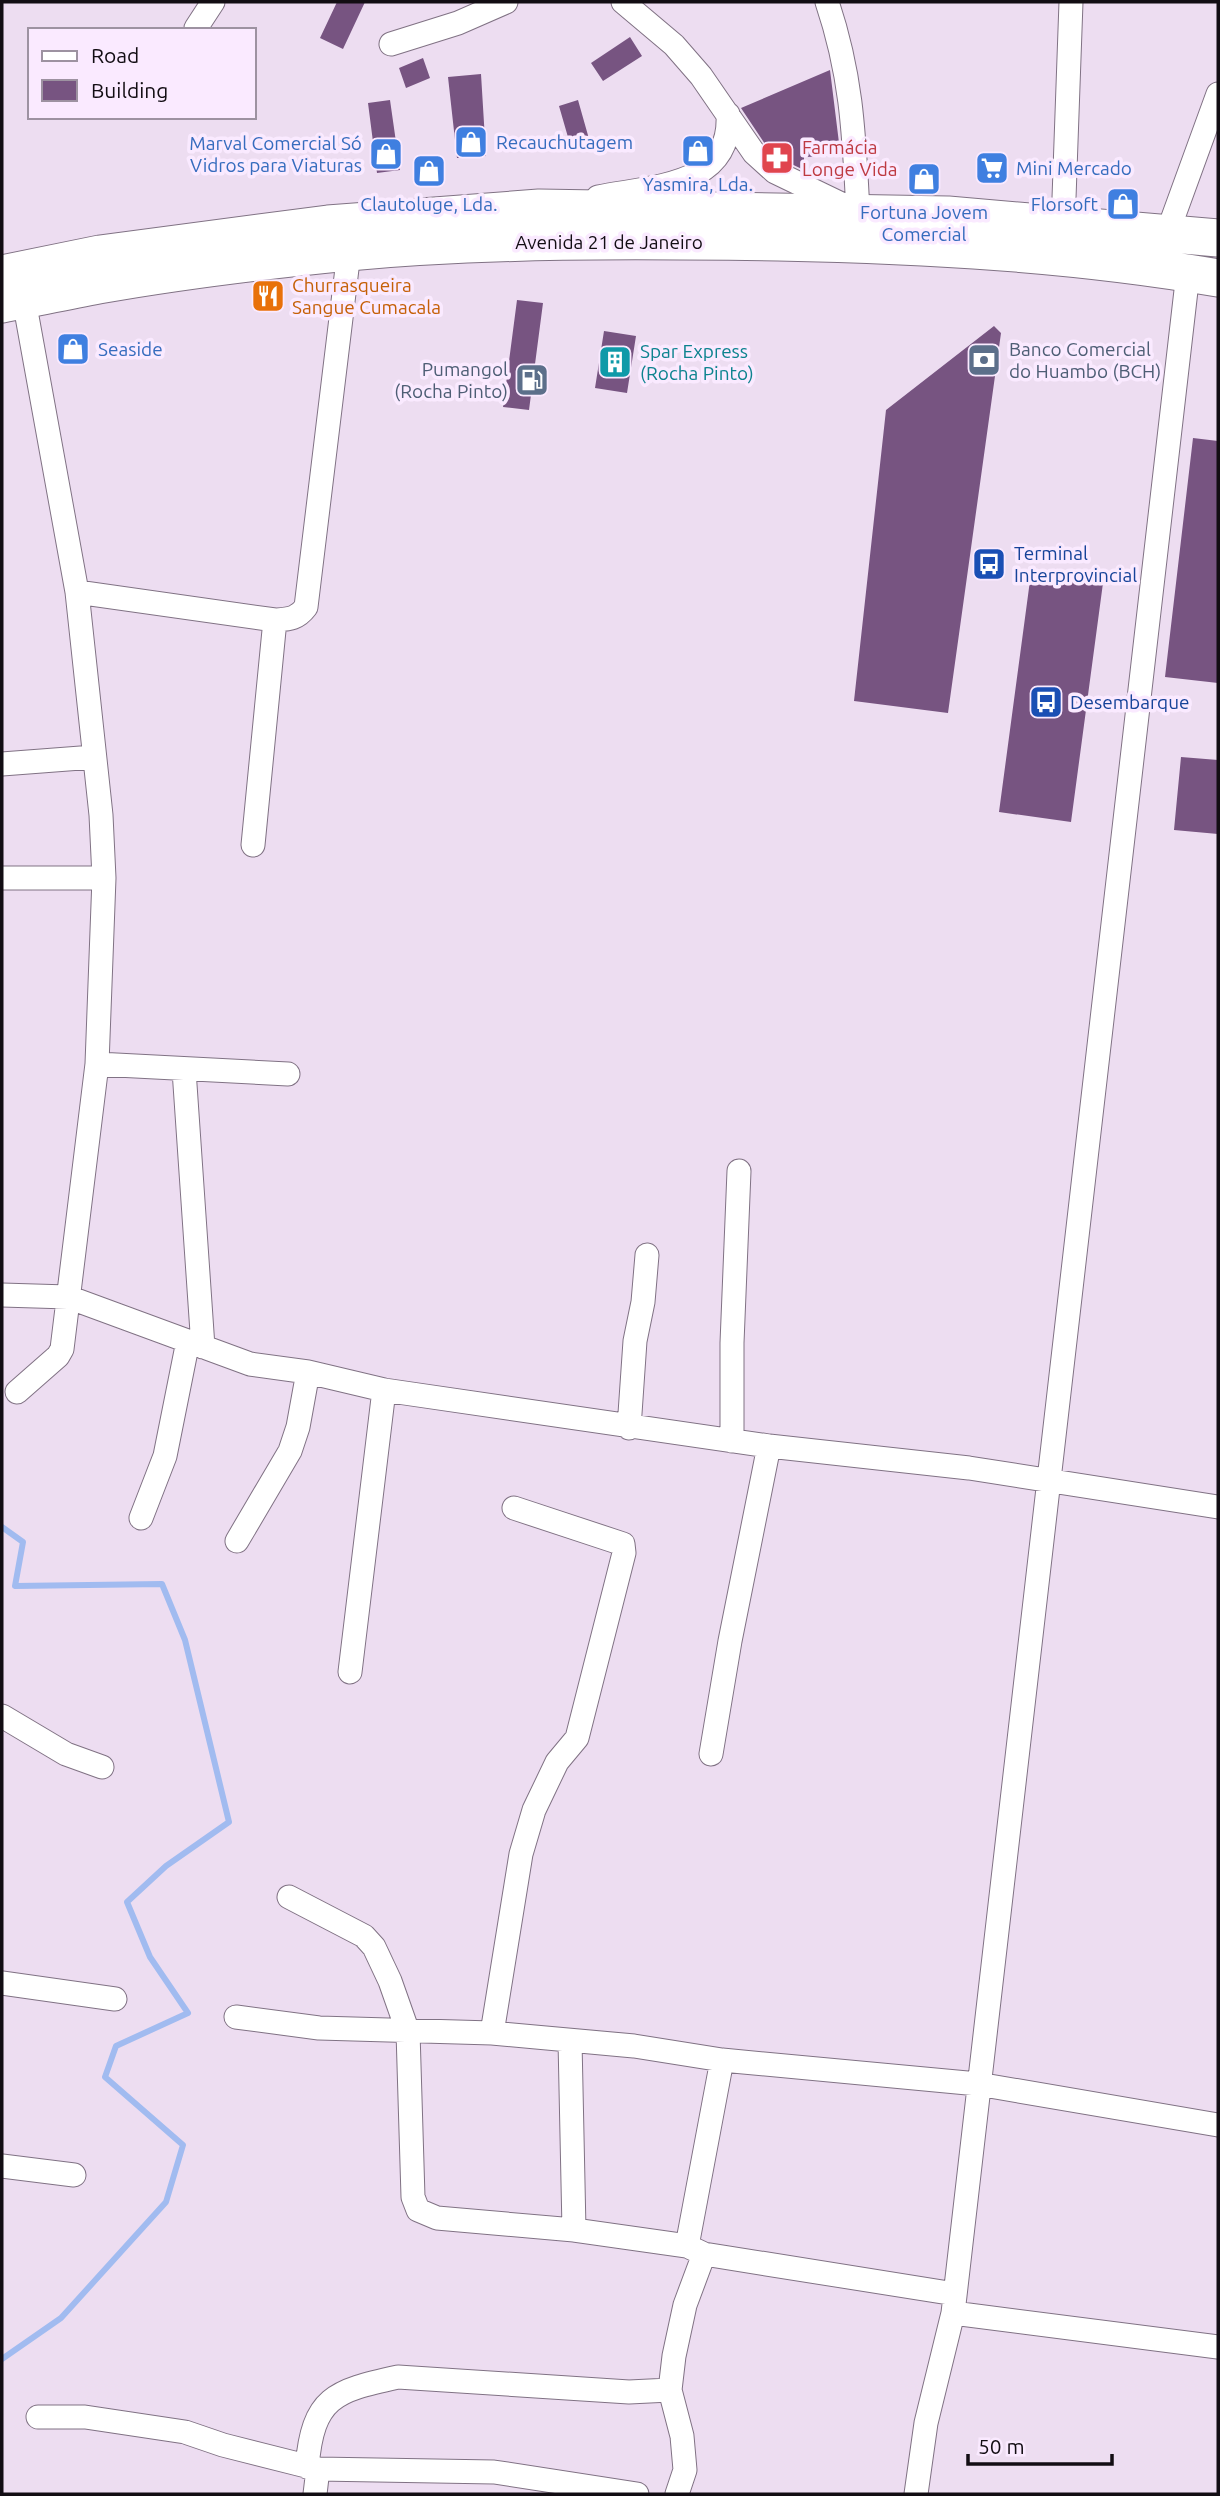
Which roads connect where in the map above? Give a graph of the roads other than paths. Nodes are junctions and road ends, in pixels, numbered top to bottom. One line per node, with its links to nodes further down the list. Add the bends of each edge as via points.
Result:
1 (213, 2): 6 (street)
2 (506, 2): 7 (street)
3 (623, 2): 9 (street, via 674,45)
4 (827, 2): 11 (street, via 851,95)
5 (1071, 2): 12 (street)
6 (196, 28)
7 (391, 44)
8 (1218, 94): 13 (street)
9 (728, 114): 10 (street, via 724,150 692,177); 11 (street, via 754,153 775,172)
10 (539, 208): 11 (main road, Avenida 21 de Janeiro); 17 (main road, Avenida 21 de Janeiro, via 315,225 100,254)
11 (858, 212): 12 (main road, Avenida 21 de Janeiro)
12 (1063, 226): 13 (main road, Avenida 21 de Janeiro)
13 (1167, 234): 14 (main road, Avenida 21 de Janeiro)
14 (1218, 238)
15 (349, 252): 16 (main road, Avenida 21 de Janeiro, via 502,242 857,244 1045,255); 17 (main road, Avenida 21 de Janeiro); 19 (street, via 306,607 294,618)
16 (1203, 276): 39 (street)
17 (9, 293): 18 (street)
18 (76, 592): 19 (street); 20 (street)
19 (275, 620): 22 (street)
20 (94, 757): 21 (street); 24 (street)
21 (2, 764)
22 (253, 845)
23 (2, 878): 24 (street)
24 (104, 878): 25 (street)
25 (97, 1064): 26 (street); 31 (street)
26 (184, 1070): 27 (street); 32 (street)
27 (288, 1074)
28 (740, 1171): 37 (street)
29 (647, 1255): 36 (street)
30 (2, 1295): 31 (street)
31 (68, 1297): 32 (street); 35 (street, via 58,1356)
32 (196, 1344): 33 (street, via 250,1364); 42 (street, via 165,1456)
33 (308, 1372): 34 (street); 43 (street, via 290,1451)
34 (384, 1390): 36 (street); 44 (street)
35 (17, 1392)
36 (629, 1427): 37 (street)
37 (732, 1441): 38 (street)
38 (769, 1446): 39 (street); 46 (street)
39 (1048, 1481): 40 (street); 56 (street)
40 (1218, 1507)
41 (514, 1508): 53 (street, via 623,1544 624,1553 577,1738 557,1762 534,1810 521,1854)
42 (141, 1518)
43 (237, 1541)
44 (350, 1672)
45 (2, 1716): 47 (street, via 66,1754)
46 (711, 1754)
47 (102, 1768)
48 (289, 1897): 52 (street, via 369,1941 390,1980)
49 (2, 1983): 50 (street)
50 (116, 1999)
51 (236, 2017): 52 (street, via 319,2028)
52 (408, 2032): 53 (street); 60 (street, via 413,2197 418,2210 437,2218)
53 (492, 2034): 54 (street)
54 (570, 2041): 55 (street); 60 (street)
55 (722, 2060): 56 (street); 61 (street)
56 (978, 2084): 57 (street); 62 (street)
57 (1218, 2125)
58 (2, 2166): 59 (street)
59 (74, 2175)
60 (574, 2230): 61 (street)
61 (696, 2250): 62 (street); 64 (street)
62 (954, 2304): 63 (street); 70 (street, via 926,2423)
63 (1218, 2347)
64 (670, 2390): 66 (street, via 629,2392 398,2377 362,2385 327,2401 314,2419); 69 (street, via 685,2470)
65 (38, 2417): 66 (street, via 85,2417 185,2432)
66 (313, 2468): 67 (street); 68 (street, via 494,2472)
67 (315, 2494)
68 (637, 2494)
69 (677, 2494)
70 (916, 2494)

